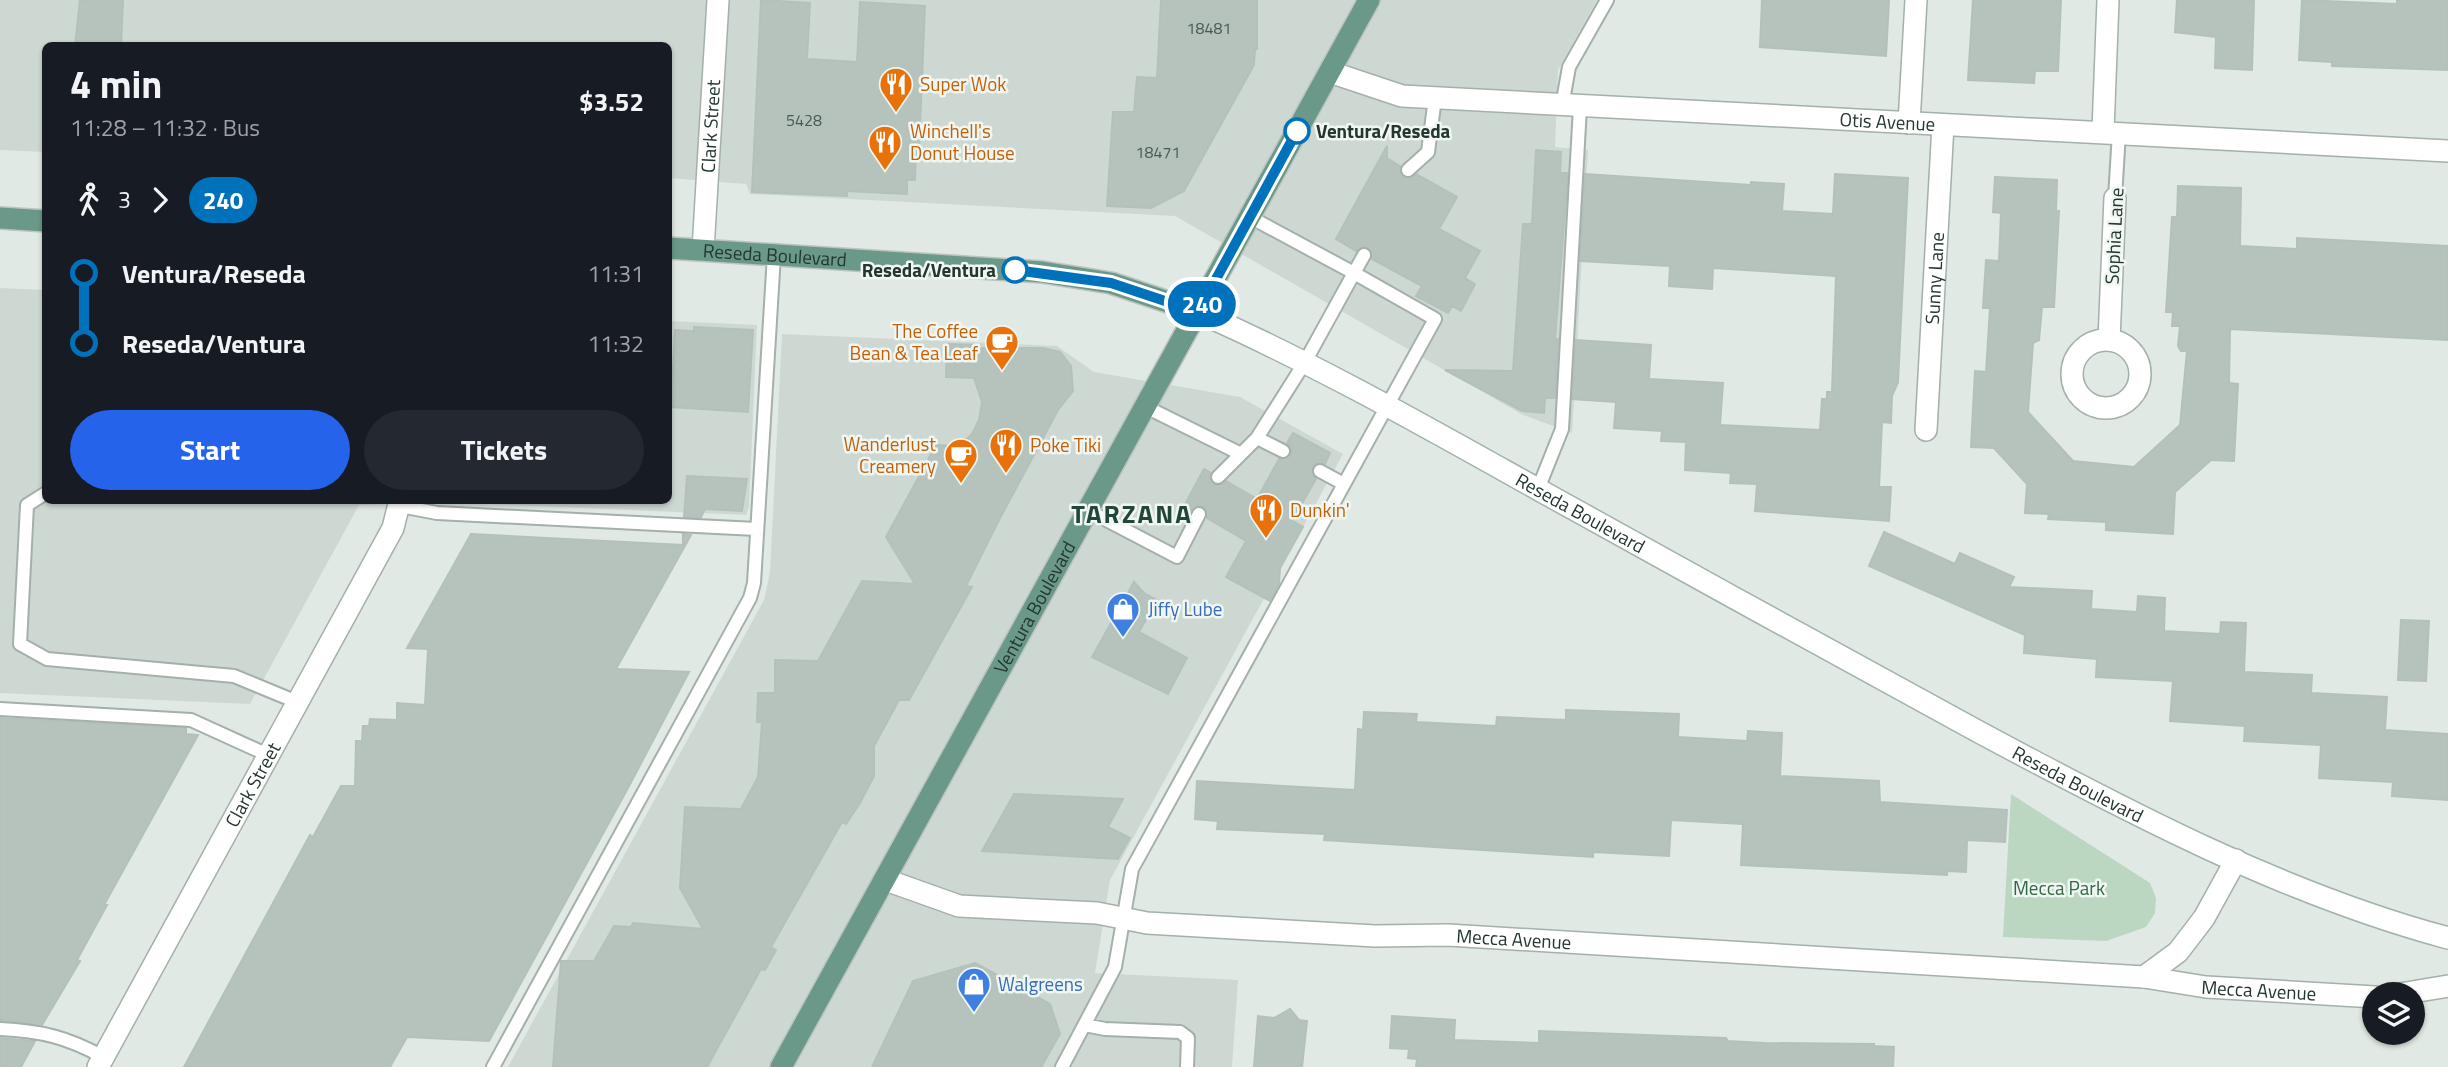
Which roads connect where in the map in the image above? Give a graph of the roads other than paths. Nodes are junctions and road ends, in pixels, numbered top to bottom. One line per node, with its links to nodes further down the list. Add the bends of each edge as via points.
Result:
1 (718, 0): 19 (street, Clark Street)
2 (1368, 0): 6 (main road, Ventura Boulevard)
3 (1607, 0): 8 (lane, via 1569,68)
4 (1916, 0): 9 (street)
5 (2108, 0): 11 (street)
6 (1330, 72): 7 (street, Otis Avenue, via 1393,94); 15 (main road, Ventura Boulevard)
7 (1435, 98): 8 (street, Otis Avenue); 13 (lane, via 1428,152)
8 (1571, 107): 9 (street, Otis Avenue); 35 (lane, via 1562,429)
9 (1909, 123): 10 (street, Otis Avenue)
10 (1943, 125): 11 (street, Otis Avenue); 28 (street, Sunny Lane)
11 (2111, 132): 12 (street, Otis Avenue); 14 (lane, Sophia Lane)
12 (2448, 151)
13 (1408, 170)
14 (2115, 198): 24 (street, Sophia Lane)
15 (1251, 217): 22 (lane); 23 (main road, Ventura Boulevard)
16 (0, 218): 17 (main road)
17 (42, 220)
18 (672, 248): 19 (main road, Reseda Boulevard)
19 (704, 250): 20 (main road, Reseda Boulevard)
20 (774, 255): 23 (main road, Reseda Boulevard, via 1042,272 1111,283); 41 (lane)
21 (1364, 255): 22 (lane)
22 (1354, 273): 25 (lane); 26 (lane, via 1435,319)
23 (1198, 312): 25 (street, Reseda Boulevard); 27 (main road, Ventura Boulevard)
24 (2109, 340)
25 (1305, 362): 26 (street, Reseda Boulevard); 29 (lane)
26 (1387, 405): 34 (lane); 35 (street, Reseda Boulevard)
27 (1146, 407): 31 (lane); 39 (main road, Ventura Boulevard)
28 (1926, 430)
29 (1256, 438): 30 (lane); 31 (lane)
30 (1283, 451)
31 (1241, 454): 33 (lane)
32 (1320, 471): 34 (lane)
33 (1218, 477)
34 (1342, 483): 47 (lane, via 1132,869)
35 (1538, 489): 45 (street, Reseda Boulevard, via 2082,788)
36 (42, 496): 42 (lane, via 27,505 20,644 47,659 234,676)
37 (400, 504): 42 (street, Clark Street, via 393,528)
38 (404, 504): 41 (lane, via 437,513)
39 (1089, 511): 40 (lane, via 1177,557); 46 (main road, Ventura Boulevard)
40 (1199, 514)
41 (756, 529): 56 (lane, via 750,598)
42 (297, 702): 44 (street, Clark Street)
43 (0, 709): 44 (lane, via 191,720)
44 (268, 755): 55 (street, Clark Street)
45 (2236, 860): 48 (street, Reseda Boulevard, via 2329,898); 49 (street, via 2204,918 2178,952)
46 (886, 880): 47 (street, Mecca Avenue, via 959,906 1097,913); 57 (main road, Ventura Boulevard)
47 (1122, 919): 49 (street, Mecca Avenue); 53 (lane, via 1115,967)
48 (2448, 938)
49 (2144, 976): 52 (street, Mecca Avenue, via 2206,987)
50 (2448, 986): 51 (street)
51 (2425, 990)
52 (2362, 996)
53 (1085, 1025): 58 (lane); 59 (lane, via 1180,1032 1188,1038)
54 (0, 1029): 55 (lane, via 70,1038)
55 (100, 1062)
56 (493, 1067)
57 (781, 1067)
58 (1062, 1067)
59 (1187, 1067)

